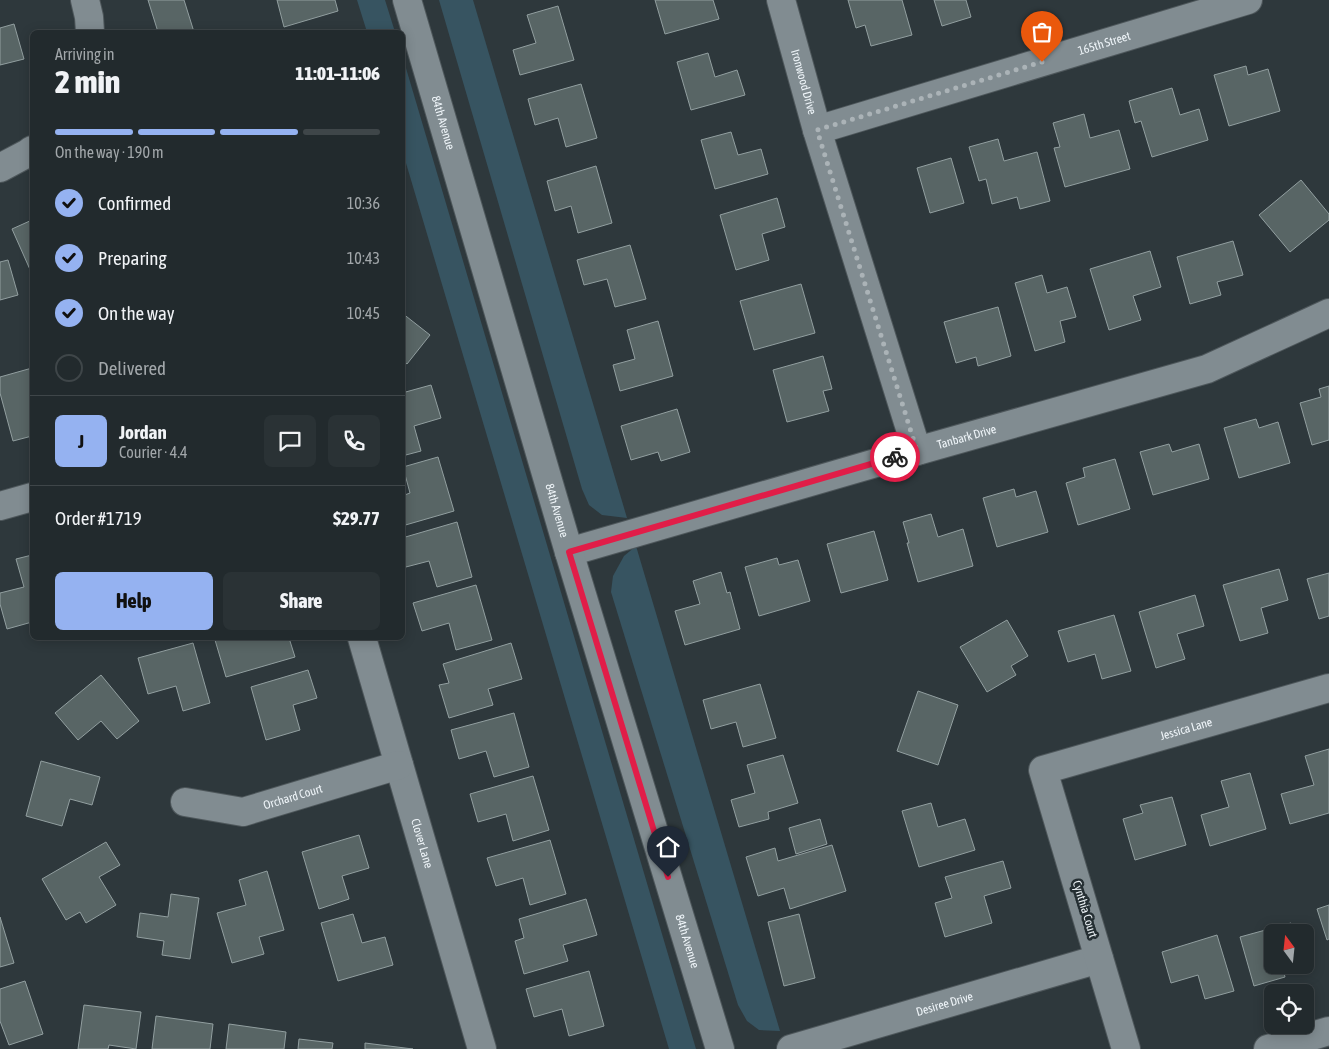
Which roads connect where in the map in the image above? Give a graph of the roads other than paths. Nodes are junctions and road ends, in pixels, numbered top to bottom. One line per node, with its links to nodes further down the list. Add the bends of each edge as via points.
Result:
1 (84, 0): 5 (street)
2 (407, 0): 13 (street, 84th Avenue)
3 (782, 0): 6 (street, Ironwood Drive)
4 (1248, 0): 6 (street, 165th Street)
5 (90, 30)
6 (817, 130): 10 (street, Ironwood Drive)
7 (30, 152): 8 (street)
8 (0, 168)
9 (1329, 314): 10 (street, Tanbark Drive, via 1207,368)
10 (917, 451): 13 (street, Tanbark Drive)
11 (30, 498): 12 (street)
12 (0, 506)
13 (569, 552): 22 (street, 84th Avenue)
14 (363, 640): 16 (street, Clover Lane)
15 (1329, 688): 17 (street, Jessica Lane)
16 (399, 765): 18 (street, Orchard Court, via 243,812); 21 (street, Clover Lane)
17 (1043, 770): 19 (street, Cynthia Court)
18 (185, 802)
19 (1099, 959): 23 (street, Desiree Drive); 24 (street, Cynthia Court)
20 (1329, 1031): 25 (street)
21 (482, 1049)
22 (720, 1049)
23 (791, 1049)
24 (1126, 1049)
25 (1268, 1049)

